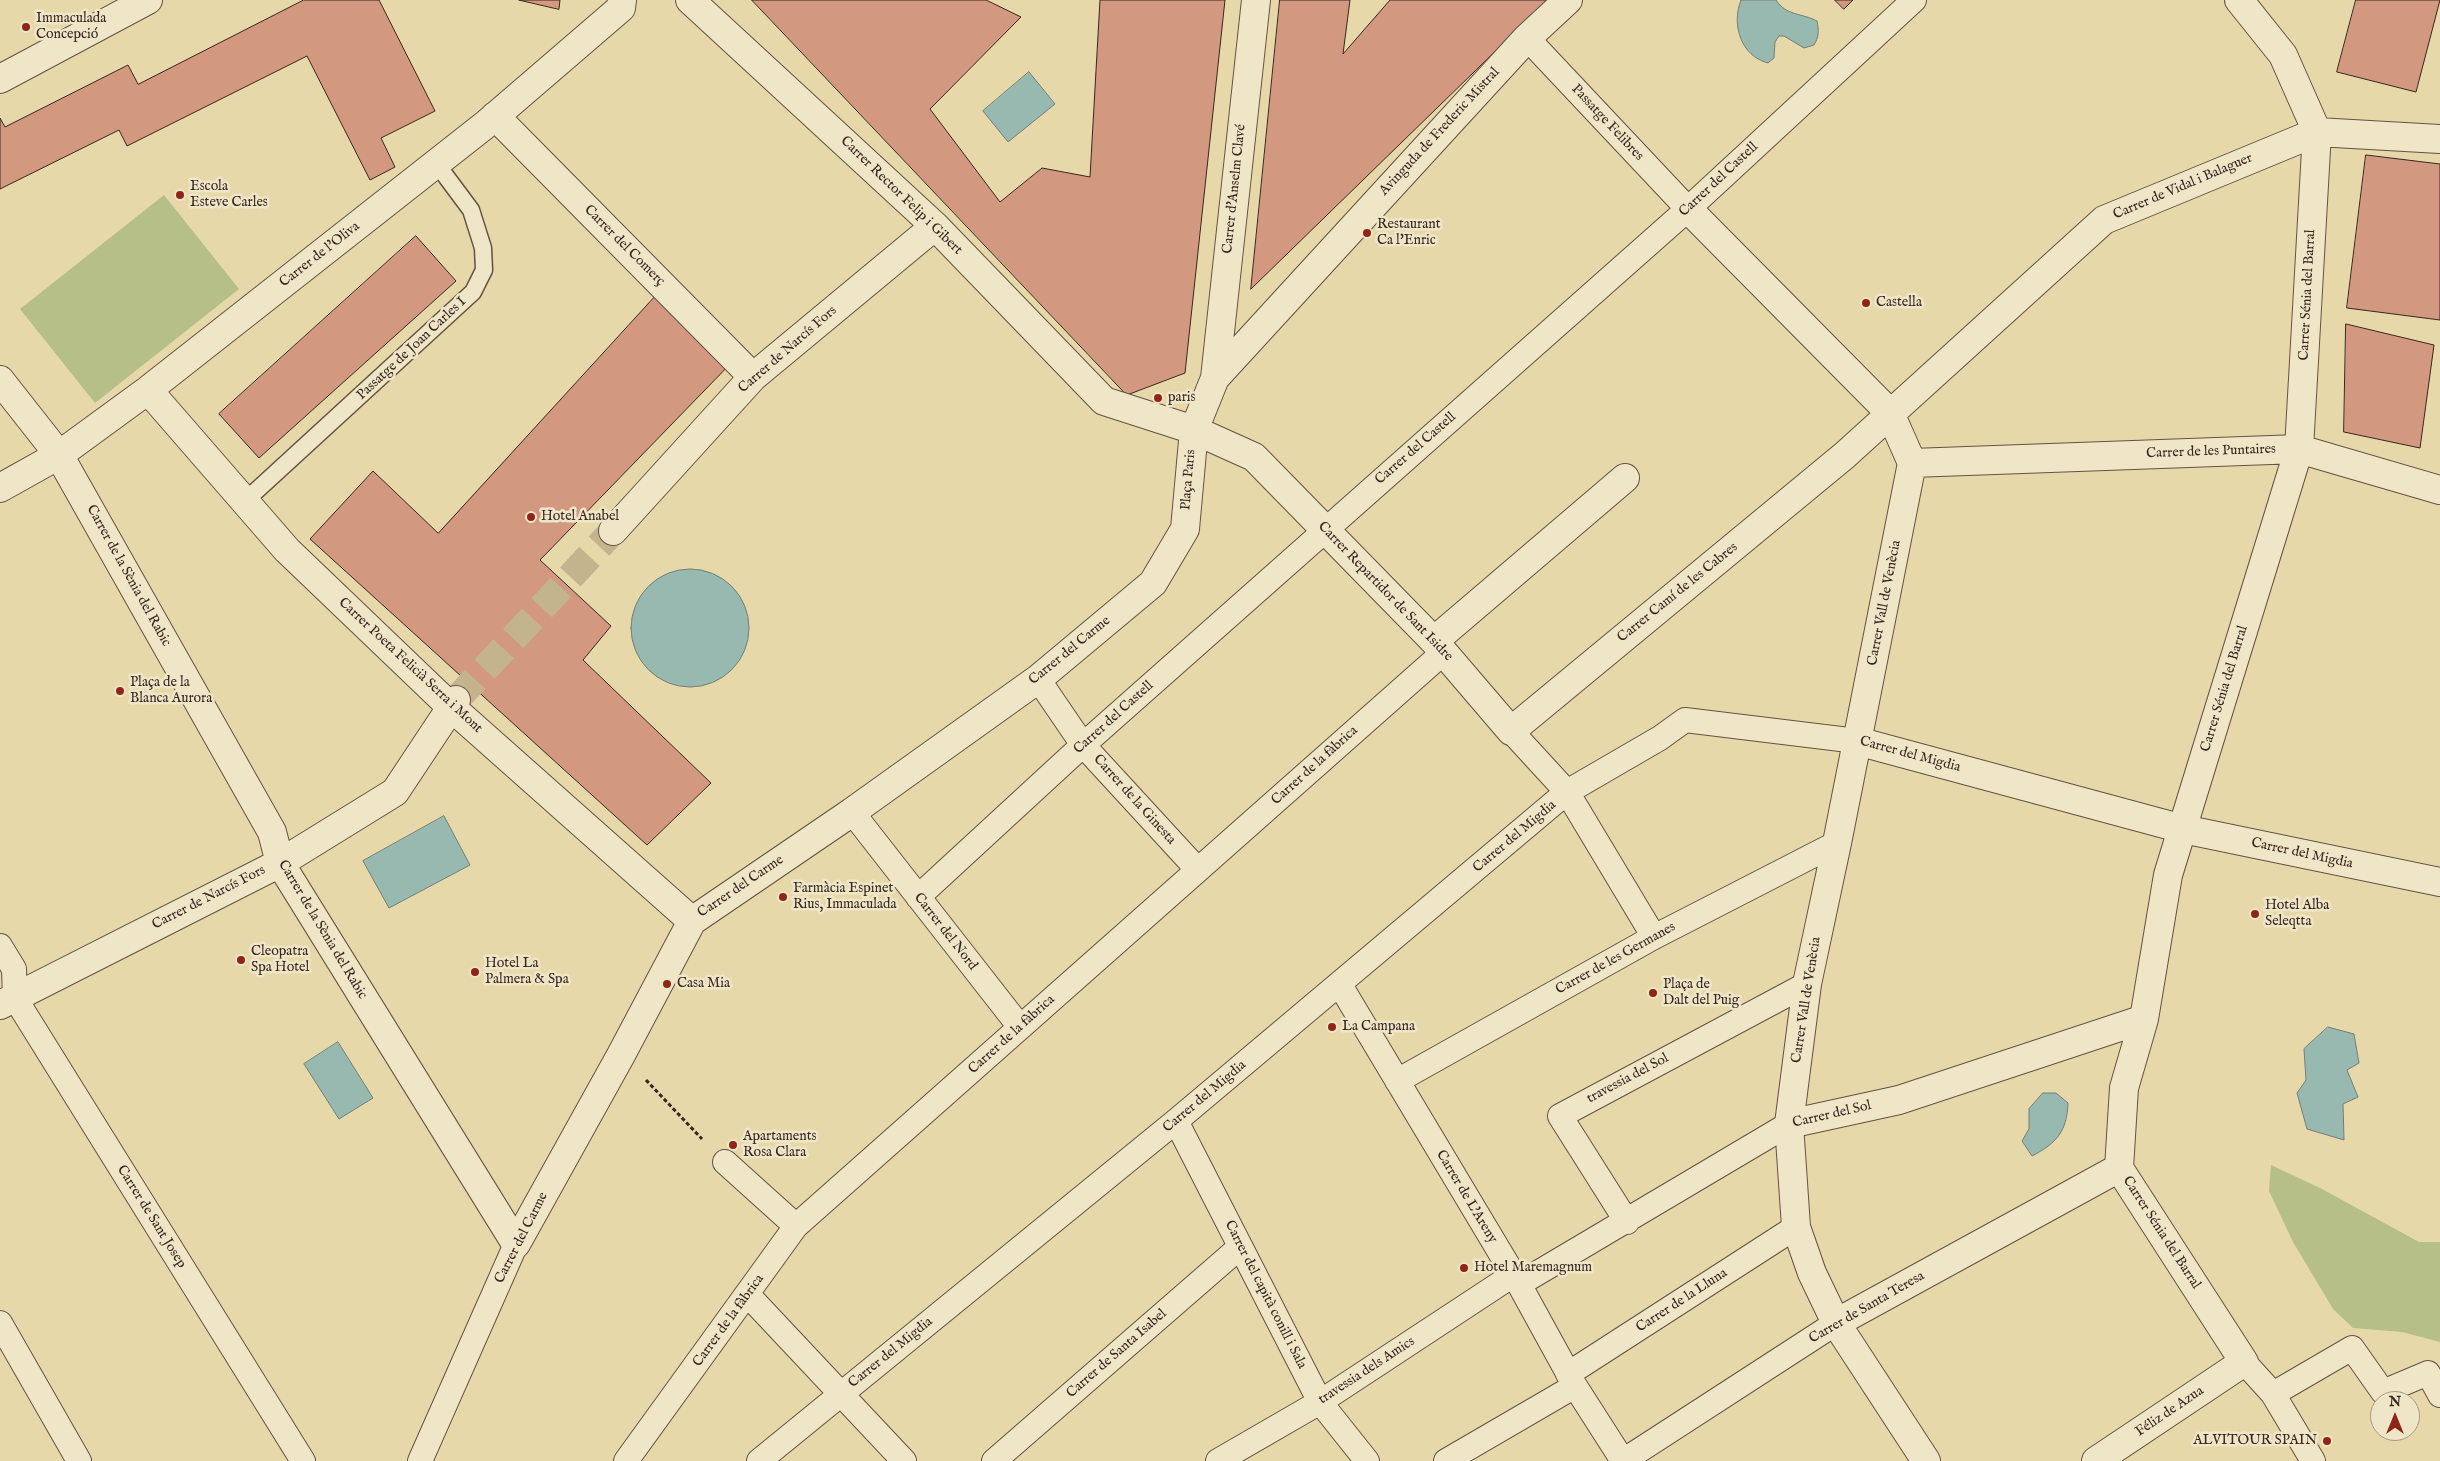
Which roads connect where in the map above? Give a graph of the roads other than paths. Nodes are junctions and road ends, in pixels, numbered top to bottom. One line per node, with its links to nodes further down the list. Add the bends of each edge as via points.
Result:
1 (148, 0): 9 (street)
2 (622, 0): 10 (street, Carrer de l'Oliva, via 621,8)
3 (690, 0): 15 (street, Carrer Rector Felip i Gibert)
4 (1256, 0): 17 (street, Carrer d'Anselm Clavé)
5 (1568, 0): 8 (street, Avinguda de Frederic Mistral)
6 (1914, 0): 14 (street, Carrer del Castell)
7 (2239, 0): 11 (street, Carrer Sénia del Barral, via 2282,55)
8 (1527, 38): 14 (street, Passatge Felibres); 17 (street, Avinguda de Frederic Mistral)
9 (0, 80)
10 (495, 116): 13 (street, Carrer de l'Oliva); 16 (street, Carrer del Comerç)
11 (2317, 132): 12 (street); 21 (street, Carrer de Vidal i Balaguer, via 2104,220 1950,362); 23 (street, Carrer Sénia del Barral)
12 (2440, 139)
13 (436, 163): 19 (street, Carrer de l'Oliva); 30 (lane, Passatge de Joan Carles I, via 472,210 484,270 474,292)
14 (1688, 209): 21 (street); 32 (street, Carrer del Castell)
15 (935, 226): 16 (street, Carrer de Narcís Fors); 20 (street, Carrer Rector Felip i Gibert)
16 (753, 377): 33 (street, Carrer de Narcís Fors)
17 (1215, 378): 22 (street, Plaça Paris)
18 (0, 380): 24 (street, Carrer de la Sènia del Rabic)
19 (148, 390): 24 (street, Carrer de l'Oliva); 30 (street, Carrer Poeta Felicià Serra i Mont)
20 (1104, 401): 22 (street, Plaça Paris)
21 (1881, 403): 26 (street); 37 (street, Carrer Camí de les Cabres, via 1845,456)
22 (1194, 430): 25 (street, Plaça Paris); 31 (street, Plaça Paris)
23 (2299, 449): 26 (street, Carrer de les Puntaires); 29 (street, Carrer de les Puntaires); 42 (street, Carrer Sénia del Barral)
24 (60, 455): 28 (street, Carrer de l'Oliva); 44 (street, Carrer de la Sènia del Rabic, via 272,832)
25 (1254, 458): 32 (street, Carrer Repartidor de Sant Isidre)
26 (1912, 463): 38 (street, Carrer Vall de Venècia)
27 (1625, 478): 34 (street)
28 (0, 488)
29 (2440, 490)
30 (244, 502): 36 (street, Carrer Poeta Felicià Serra i Mont, via 287,550)
31 (1185, 529): 35 (street, Carrer del Carme, via 1153,583)
32 (1324, 530): 34 (street, Carrer Repartidor de Sant Isidre); 39 (street, Carrer del Castell)
33 (614, 531)
34 (1439, 646): 37 (street, Carrer Repartidor de Sant Isidre); 45 (street, Carrer de la fàbrica)
35 (1038, 679): 39 (street, Carrer de la Ginesta); 41 (street, Carrer del Carme)
36 (454, 703): 44 (street, Carrer de Narcís Fors, via 395,792); 48 (street, Carrer Poeta Felicià Serra i Mont)
37 (1511, 731): 40 (street)
38 (1858, 741): 40 (street, Carrer del Migdia, via 1685,720); 42 (street, Carrer del Migdia); 43 (street, Carrer Vall de Venècia)
39 (1083, 745): 45 (street, Carrer de la Ginesta); 47 (street, Carrer del Castell)
40 (1567, 792): 49 (street); 52 (street, Carrer del Migdia)
41 (852, 812): 47 (street, Carrer del Nord); 48 (street, Carrer del Carme)
42 (2183, 829): 46 (street, Carrer del Migdia); 54 (street, Carrer Sénia del Barral, via 2168,875)
43 (1837, 843): 49 (street, Carrer de les Germanes); 51 (street, Carrer Vall de Venècia)
44 (280, 863): 53 (street, Carrer de Narcís Fors); 64 (street, Carrer de la Sènia del Rabic)
45 (1198, 870): 55 (street, Carrer de la fàbrica)
46 (2440, 882)
47 (918, 897): 55 (street, Carrer del Nord)
48 (692, 920): 64 (street, Carrer del Carme)
49 (1654, 937): 56 (street, Carrer de les Germanes)
50 (0, 946): 53 (street, Carrer de Sant Josep, via 14,969)
51 (1807, 984): 58 (street, Carrer Vall de Venècia); 61 (street, travessia del Sol, via 1560,1116)
52 (1340, 985): 56 (street, Carrer de L'Areny); 57 (street, Carrer del Migdia)
53 (7, 1002): 77 (street, Carrer de Sant Josep)
54 (2144, 1019): 58 (street, Carrer del Sol, via 1899,1100); 60 (street, Carrer Sénia del Barral, via 2124,1088)
55 (1020, 1027): 62 (street, Carrer de la fàbrica)
56 (1397, 1081): 66 (street, Carrer de L'Areny)
57 (1176, 1122): 65 (street, Carrer del capità conill i Sala); 72 (street, Carrer del Migdia)
58 (1790, 1124): 61 (street, Carrer del Sol); 63 (street, Carrer Vall de Venècia)
59 (725, 1162): 62 (street)
60 (2119, 1168): 69 (street, Carrer de Santa Teresa); 70 (street, Carrer Sénia del Barral)
61 (1627, 1222): 66 (street, Carrer del Sol)
62 (796, 1226): 67 (street, Carrer de la fàbrica)
63 (1796, 1227): 69 (street, Carrer Vall de Venècia, via 1812,1273); 71 (street, Carrer de la Lluna)
64 (516, 1244): 78 (street, Carrer del Carme)
65 (1240, 1247): 75 (street, Carrer del capità conill i Sala); 82 (street, Carrer de Santa Isabel)
66 (1516, 1280): 71 (street, Carrer de L'Areny); 75 (street, travessia dels Amics)
67 (748, 1295): 72 (street); 79 (street, Carrer de la fàbrica)
68 (0, 1323): 76 (street)
69 (1836, 1323): 86 (street, Carrer de Santa Teresa); 87 (street, Carrer Vall de Venècia)
70 (2244, 1362): 73 (street); 88 (street, Féliz de Azua)
71 (1572, 1380): 85 (street, Carrer de la Lluna); 86 (street, Carrer de L'Areny)
72 (842, 1393): 80 (street, Carrer del Migdia); 81 (street)
73 (2274, 1394): 74 (street, via 2352,1348 2383,1392 2428,1374); 89 (street)
74 (2440, 1395)
75 (1320, 1402): 83 (street, travessia dels Amics); 84 (street, Carrer del capità conill i Sala)
76 (79, 1461)
77 (303, 1461)
78 (420, 1461)
79 (626, 1461)
80 (759, 1461)
81 (904, 1461)
82 (994, 1461)
83 (1218, 1461)
84 (1367, 1461)
85 (1446, 1461)
86 (1623, 1461)
87 (1926, 1461)
88 (2096, 1461)
89 (2313, 1461)

